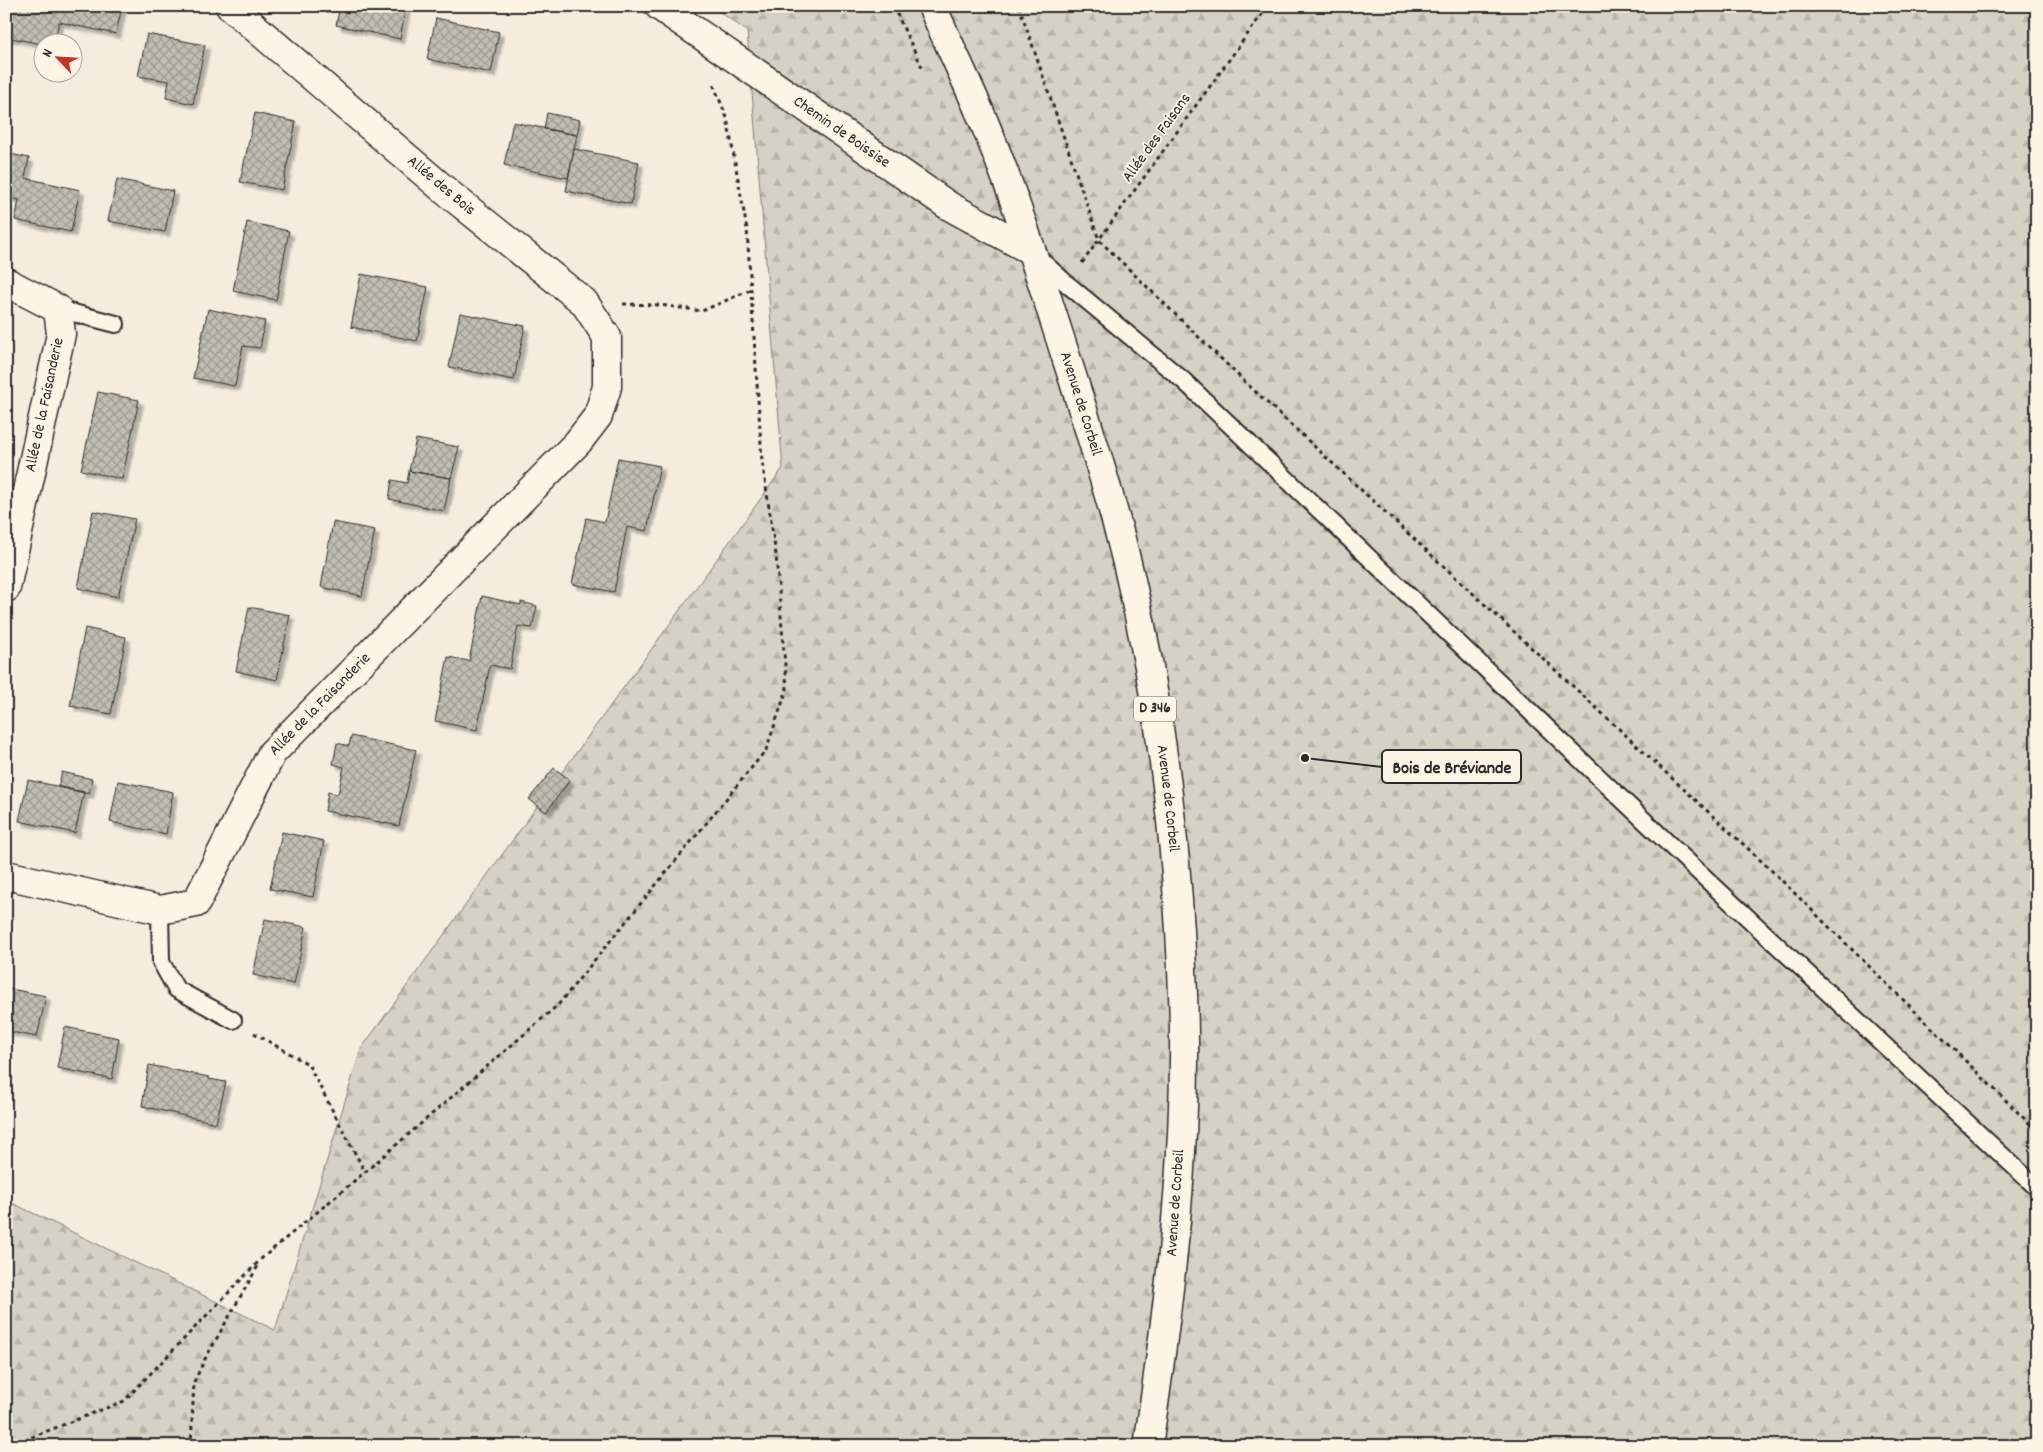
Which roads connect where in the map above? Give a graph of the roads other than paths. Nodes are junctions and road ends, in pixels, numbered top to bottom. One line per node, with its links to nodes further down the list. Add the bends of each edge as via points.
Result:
1 (230, 6): 8 (street, Allée des Bois, via 448,193 584,302 607,337)
2 (659, 6): 4 (street, Chemin de Boissise, via 949,206)
3 (932, 6): 4 (street, Avenue de Corbeil / D 346, via 976,103)
4 (1032, 251): 13 (lane, via 1184,381 1672,847); 14 (street, Avenue de Corbeil / D 346, via 1106,485 1128,569 1147,658 1175,870 1184,996 1178,1204 1168,1313)
5 (6, 282): 6 (street)
6 (58, 309): 7 (lane); 9 (street, Allée de la Faisanderie, via 61,334)
7 (116, 324)
8 (607, 387): 11 (street, Allée de la Faisanderie, via 598,416 578,442 272,754 196,903)
9 (6, 588)
10 (6, 875): 11 (street, Allée de la Faisanderie)
11 (160, 910): 12 (lane, via 161,962 176,989)
12 (233, 1020)
13 (2037, 1188)
14 (1148, 1446)

